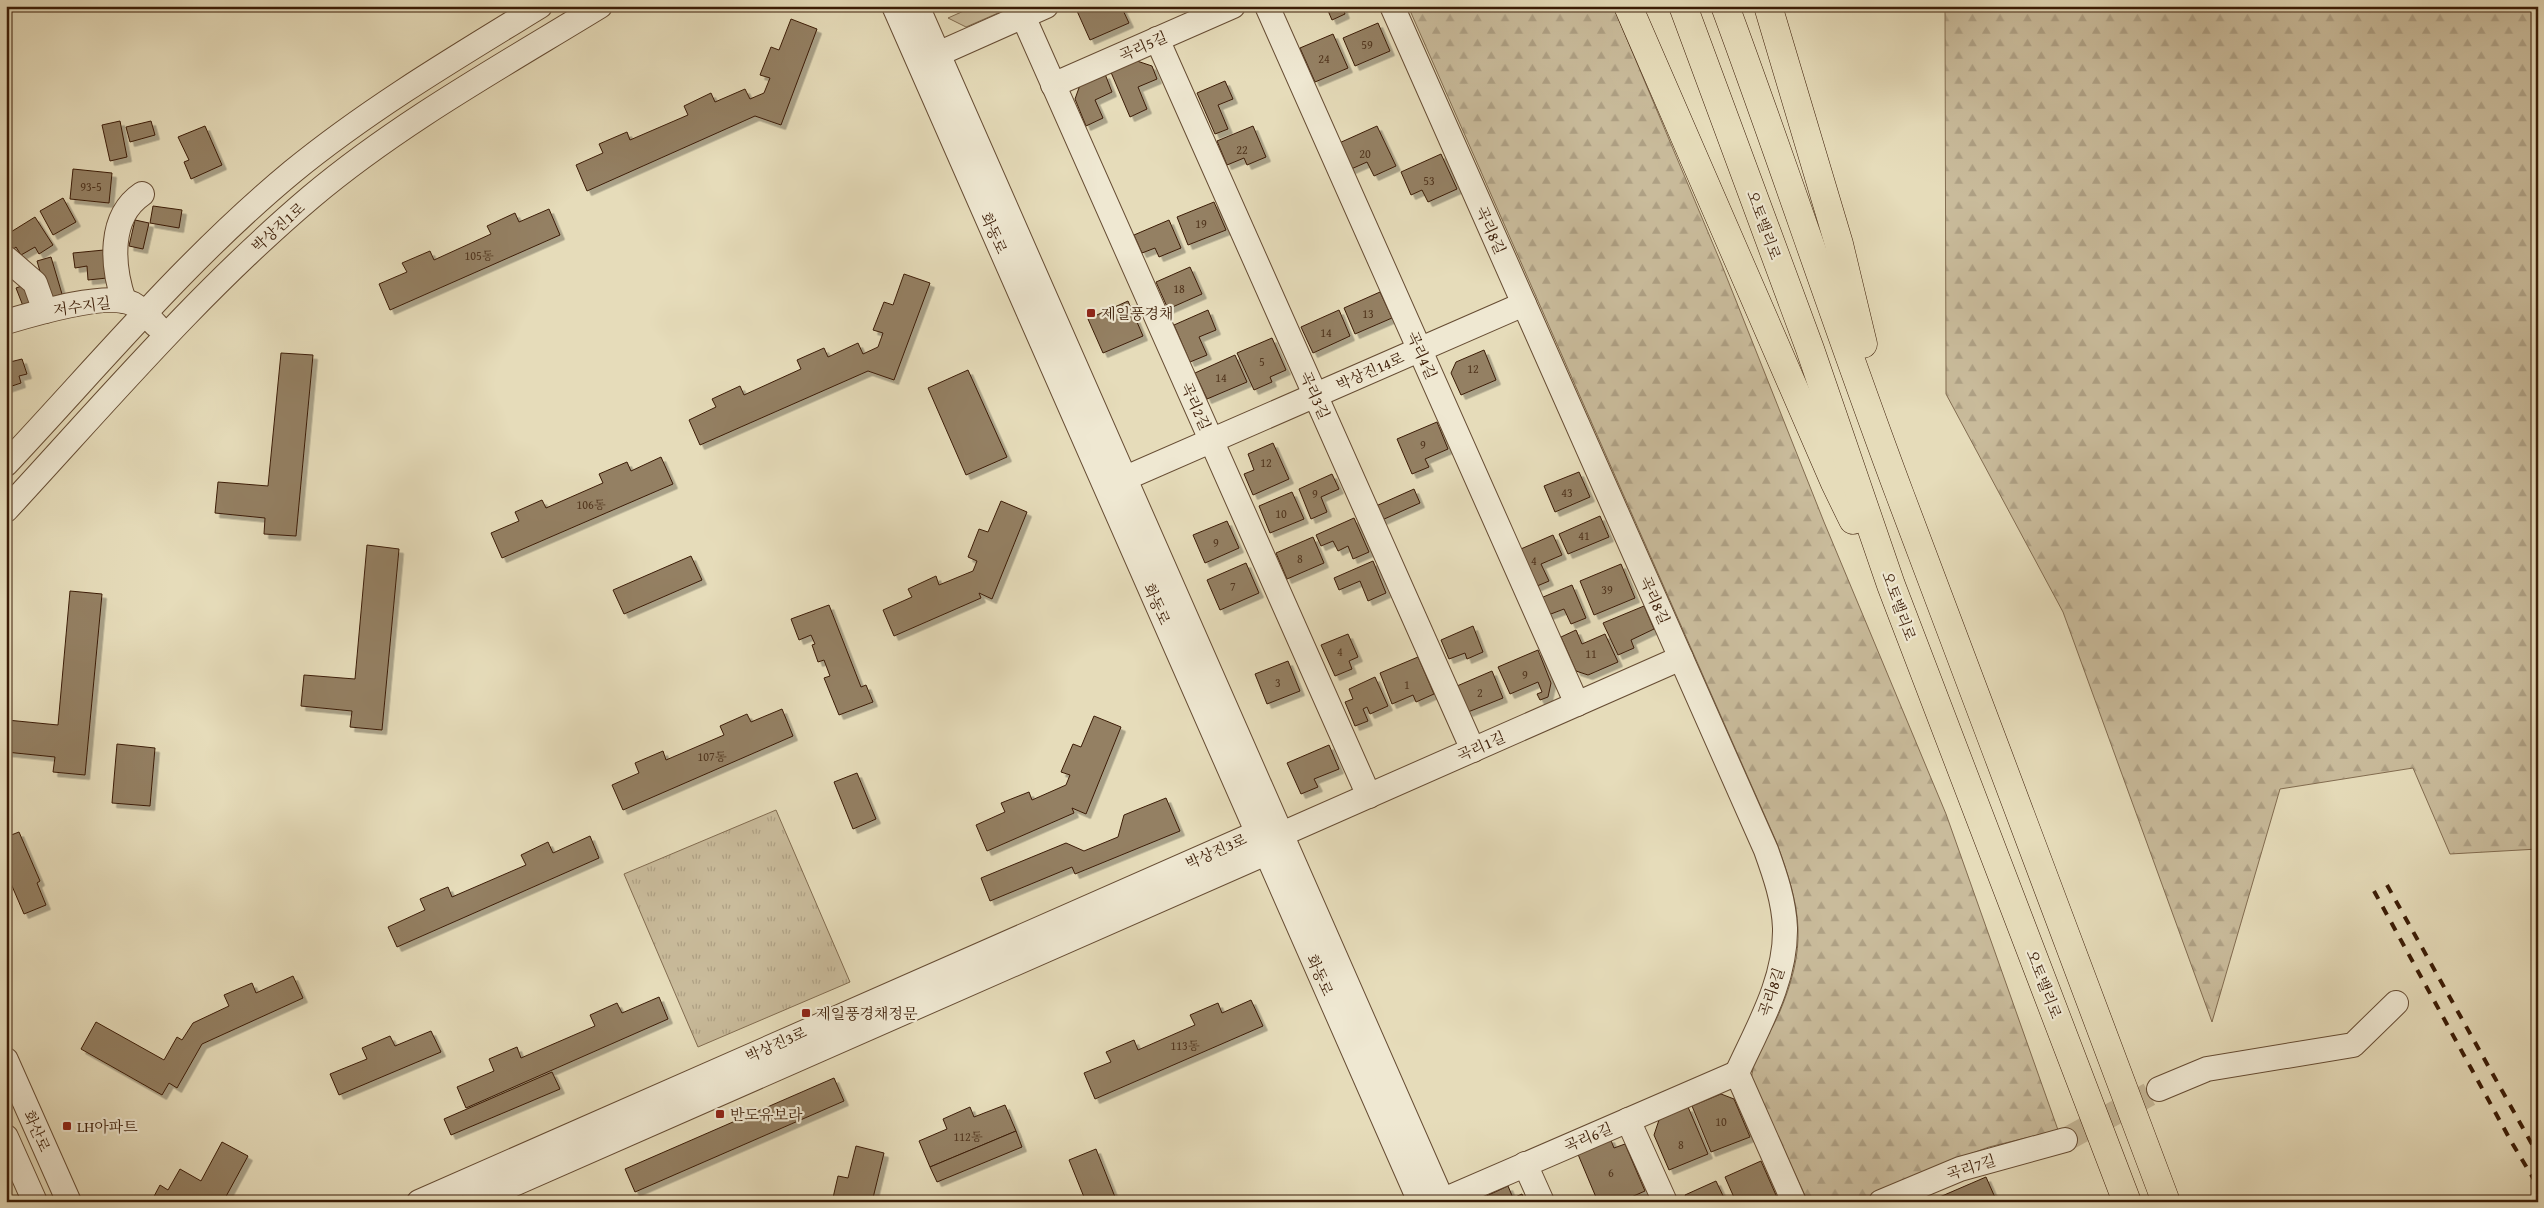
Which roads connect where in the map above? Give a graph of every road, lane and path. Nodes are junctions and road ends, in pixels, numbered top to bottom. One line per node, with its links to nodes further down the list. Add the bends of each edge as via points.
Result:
1 (540, 6): 22 (street, 박상진1로, via 364,117 292,173 223,234)
2 (600, 6): 24 (street, 박상진1로, via 382,142 312,196 244,257)
3 (894, 6): 29 (street, 화동로)
4 (918, 6): 15 (street, 화동로)
5 (1046, 6): 13 (street)
6 (1233, 6): 14 (street, 곡리5길)
7 (1267, 6): 25 (street, 곡리4길)
8 (1392, 6): 20 (street, 곡리8길)
9 (1628, 6): 32 (highway, via 1835,483)
10 (1683, 6): 32 (highway, 오토밸리로, via 1810,349)
11 (1725, 6): 30 (highway)
12 (1768, 6): 30 (highway, via 1839,244)
13 (1023, 16): 15 (street); 16 (street, 곡리2길)
14 (1158, 40): 16 (street, 곡리5길); 26 (street, 곡리3길)
15 (938, 54): 29 (street, 화동로)
16 (1054, 86): 27 (street, 곡리2길)
17 (142, 194): 19 (street, via 125,208 116,242 118,283)
18 (6, 258): 21 (street, 저수지길, via 35,283)
19 (124, 301): 21 (street, 저수지길); 22 (street, 저수지길)
20 (1524, 304): 25 (street, 박상진14로); 33 (street, 곡리8길)
21 (44, 311): 23 (street, 저수지길)
22 (145, 314): 24 (street, 저수지길); 28 (street, 박상진1로)
23 (6, 322)
24 (168, 336): 31 (street, 박상진1로)
25 (1420, 350): 26 (street, 박상진14로); 34 (street, 곡리4길)
26 (1315, 396): 27 (street, 박상진14로); 35 (street, 곡리3길)
27 (1211, 441): 29 (street, 박상진14로); 36 (street, 곡리2길)
28 (6, 464)
29 (1115, 483): 37 (street, 화동로); 38 (street, 화동로)
30 (1900, 494): 57 (highway)
31 (6, 510)
32 (1910, 636): 56 (highway, 오토밸리로)
33 (1681, 658): 34 (street, 곡리1길); 41 (street, 곡리8길, via 1766,850 1782,903 1784,936 1777,980)
34 (1577, 704): 35 (street, 곡리1길)
35 (1473, 750): 36 (street, 곡리1길)
36 (1369, 796): 37 (street, 곡리1길)
37 (1282, 834): 38 (street, 박상진3로); 47 (street, 화동로)
38 (1262, 843): 47 (street, 화동로); 50 (street, 박상진3로); 51 (street, 박상진3로)
39 (2396, 1003): 42 (street, via 2353,1045 2207,1069)
40 (6, 1060): 49 (street, 화산로)
41 (1737, 1073): 43 (street, 곡리6길); 54 (street)
42 (2159, 1089)
43 (1628, 1120): 46 (street, 곡리6길); 53 (street)
44 (6, 1137): 48 (street, 화산로)
45 (2065, 1140): 55 (street, 곡리7길, via 1960,1168)
46 (1525, 1164): 47 (street, 곡리6길); 52 (street)
47 (1436, 1201)
48 (35, 1202)
49 (69, 1202)
50 (419, 1202)
51 (473, 1202)
52 (1542, 1202)
53 (1665, 1202)
54 (1794, 1202)
55 (1881, 1202)
56 (2127, 1202)
57 (2166, 1202)

